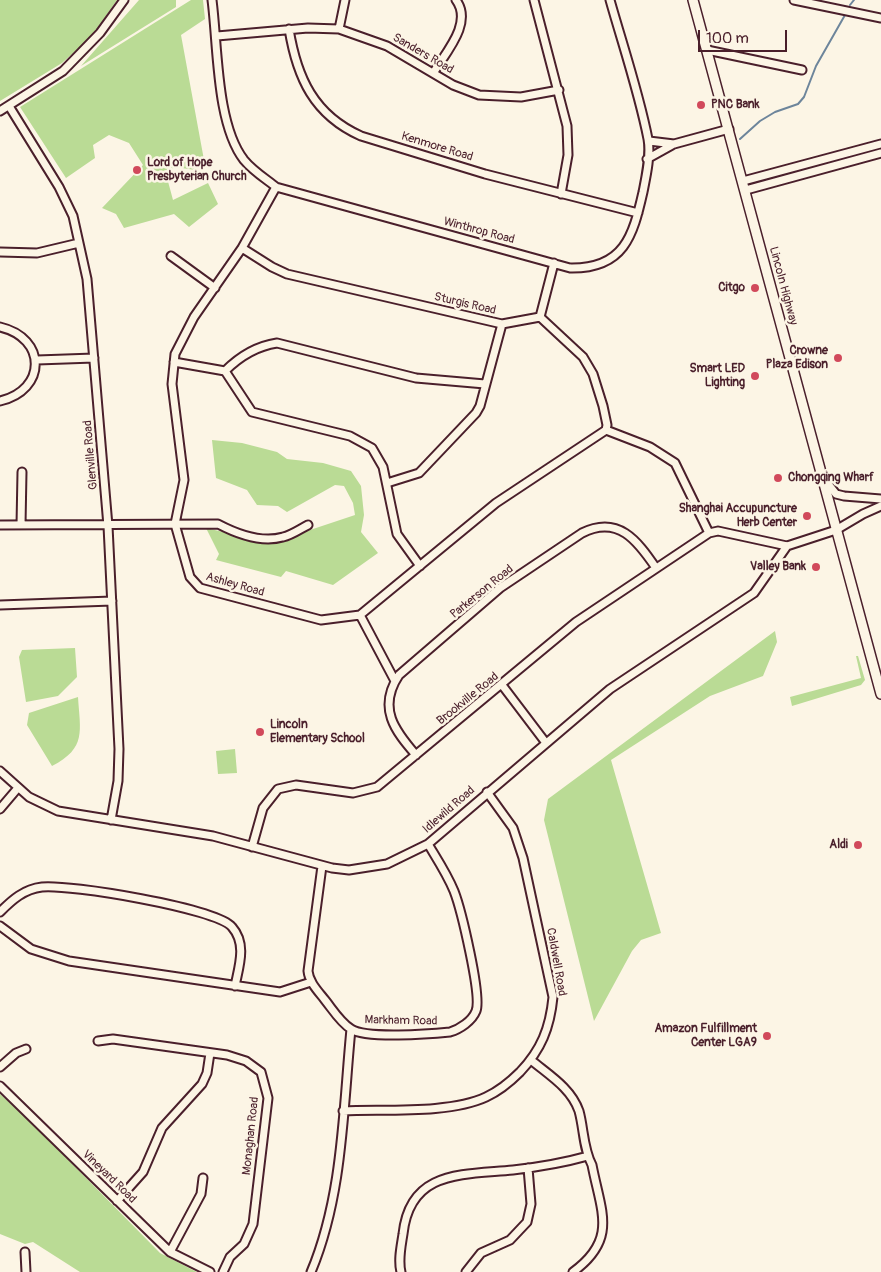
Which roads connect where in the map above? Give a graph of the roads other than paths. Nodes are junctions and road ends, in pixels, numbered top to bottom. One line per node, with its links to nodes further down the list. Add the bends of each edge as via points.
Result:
1 (124, 0): 19 (street, via 100,33 63,71)
2 (212, 0): 14 (street, Winthrop Road)
3 (345, 0): 13 (street)
4 (449, 0): 5 (street)
5 (455, 0): 17 (street, via 461,6 460,29)
6 (534, 0): 18 (street)
7 (610, 0): 22 (street, Winthrop Road)
8 (694, 0): 15 (main road, Lincoln Highway)
9 (794, 0): 10 (street)
10 (823, 3): 11 (street)
11 (881, 18)
12 (289, 29): 13 (street, Sanders Road); 14 (street, Sanders Road); 30 (street, Kenmore Road, via 296,63 312,97 342,127 361,136)
13 (340, 29): 17 (street, Sanders Road, via 387,46)
14 (217, 36): 28 (street, Winthrop Road, via 224,112 230,132 243,159)
15 (707, 50): 16 (street); 21 (main road, Lincoln Highway)
16 (802, 70)
17 (434, 72): 18 (street, Sanders Road, via 479,95 521,97)
18 (559, 90): 30 (street, via 568,140)
19 (9, 106): 20 (street); 32 (street, Glenville Road, via 59,187 73,216)
20 (0, 112)
21 (729, 129): 23 (street); 27 (main road, Lincoln Highway)
22 (649, 141): 23 (street); 26 (street, Winthrop Road)
23 (674, 144): 26 (street)
24 (881, 144): 27 (street)
25 (881, 153): 29 (street)
26 (647, 159): 31 (street, Winthrop Road)
27 (743, 181): 29 (main road, Lincoln Highway)
28 (276, 187): 33 (street, Ashley Road); 36 (street, Winthrop Road)
29 (746, 190): 49 (main road, Lincoln Highway)
30 (560, 194): 31 (street, Kenmore Road)
31 (638, 213): 36 (street, Winthrop Road, via 631,236 620,250 602,263 583,268)
32 (80, 243): 34 (street, via 37,253); 41 (street, Glenville Road, via 87,279)
33 (242, 248): 37 (street, Ashley Road); 39 (street, Sturgis Road, via 287,274)
34 (0, 252)
35 (171, 256): 37 (street)
36 (554, 263): 38 (street)
37 (215, 288): 43 (street, Ashley Road, via 182,338)
38 (540, 317): 39 (street, Sturgis Road); 47 (street, via 583,357 593,374 603,406)
39 (502, 324): 45 (street)
40 (0, 327): 42 (street, via 19,335 33,349)
41 (94, 358): 42 (street); 57 (street, Glenville Road)
42 (37, 360): 46 (street, via 30,382 18,394)
43 (174, 362): 44 (street); 53 (street, Ashley Road, via 174,403 184,480)
44 (225, 371): 45 (street, via 252,351 277,343 416,378); 50 (street, via 252,412 350,436 372,448)
45 (485, 384): 50 (street, via 476,413 432,461 419,473)
46 (0, 401)
47 (606, 430): 59 (street, via 650,447 675,464); 61 (street, via 496,503)
48 (22, 472): 55 (street)
49 (821, 476): 51 (street, via 836,494); 58 (main road, Lincoln Highway)
50 (388, 484): 61 (street, via 397,534)
51 (881, 499)
52 (881, 506): 58 (street)
53 (176, 524): 56 (street, via 218,524 264,540 284,537); 57 (street); 65 (street, Ashley Road, via 190,577 200,588 321,620)
54 (0, 525): 55 (street)
55 (21, 525): 57 (street)
56 (308, 525)
57 (108, 526): 63 (street, Glenville Road)
58 (836, 530): 60 (street); 68 (main road, Lincoln Highway)
59 (709, 533): 60 (street, via 718,531); 62 (street, Brookville Road)
60 (786, 546): 69 (street, Idlewild Road, via 754,594 610,689)
61 (420, 566): 65 (street)
62 (656, 568): 66 (street, Parkerson Road, via 636,540 626,533 606,527 588,529 500,588); 67 (street, Brookville Road, via 576,622)
63 (112, 601): 64 (street); 75 (street, Glenville Road, via 119,749 118,781)
64 (0, 605)
65 (360, 615): 66 (street)
66 (394, 682): 70 (street, via 389,707 391,722)
67 (502, 685): 69 (street); 70 (street, Brookville Road)
68 (881, 694)
69 (546, 743): 73 (street, Idlewild Road)
70 (416, 755): 77 (street, Brookville Road, via 371,790 341,793 296,785 278,789 263,808)
71 (0, 771): 72 (street, Idlewild Road)
72 (17, 789): 74 (street); 75 (street, Idlewild Road, via 58,811)
73 (487, 792): 76 (street, Idlewild Road); 87 (street, Caldwell Road, via 514,828 524,858 551,984 553,997 548,1028)
74 (0, 809)
75 (111, 820): 77 (street, Idlewild Road, via 213,836)
76 (428, 844): 78 (street, Idlewild Road, via 387,864 349,870); 83 (street, Markham Road, via 460,907 478,1000 477,1010 463,1026 450,1032 391,1034)
77 (252, 847): 78 (street, Idlewild Road)
78 (322, 866): 81 (street, via 308,971)
79 (0, 912): 82 (street, via 21,894 44,887 178,905 207,913 232,926 237,935 242,954)
80 (0, 926): 82 (street, via 19,942 52,957)
81 (311, 982): 82 (street, via 280,992); 83 (street, Markham Road)
82 (235, 986)
83 (351, 1029): 90 (street)
84 (98, 1041): 86 (street, Monaghan Road, via 113,1038)
85 (26, 1048): 88 (street, via 16,1052)
86 (210, 1053): 94 (street, via 202,1084 162,1128 143,1172); 99 (street, Monaghan Road, via 235,1057 256,1067 264,1080 268,1098 253,1224 244,1244 230,1257)
87 (531, 1060): 90 (street, Caldwell Road, via 499,1090 470,1103); 91 (street, via 572,1097 579,1111)
88 (0, 1067)
89 (0, 1086): 94 (street, Vineyard Road)
90 (343, 1111): 100 (street, via 333,1200)
91 (588, 1156): 92 (street, via 556,1165); 103 (street, via 602,1212 602,1237 598,1250)
92 (528, 1168): 101 (street, via 447,1176 426,1187 405,1216); 102 (street, via 531,1204 527,1222 510,1240 481,1252)
93 (203, 1178): 96 (street, via 201,1194)
94 (117, 1201): 96 (street, Vineyard Road)
95 (25, 1252): 97 (street)
96 (170, 1252): 98 (street, Vineyard Road)
97 (26, 1272)
98 (210, 1272)
99 (223, 1272)
100 (311, 1272)
101 (401, 1272)
102 (466, 1272)
103 (573, 1272)

